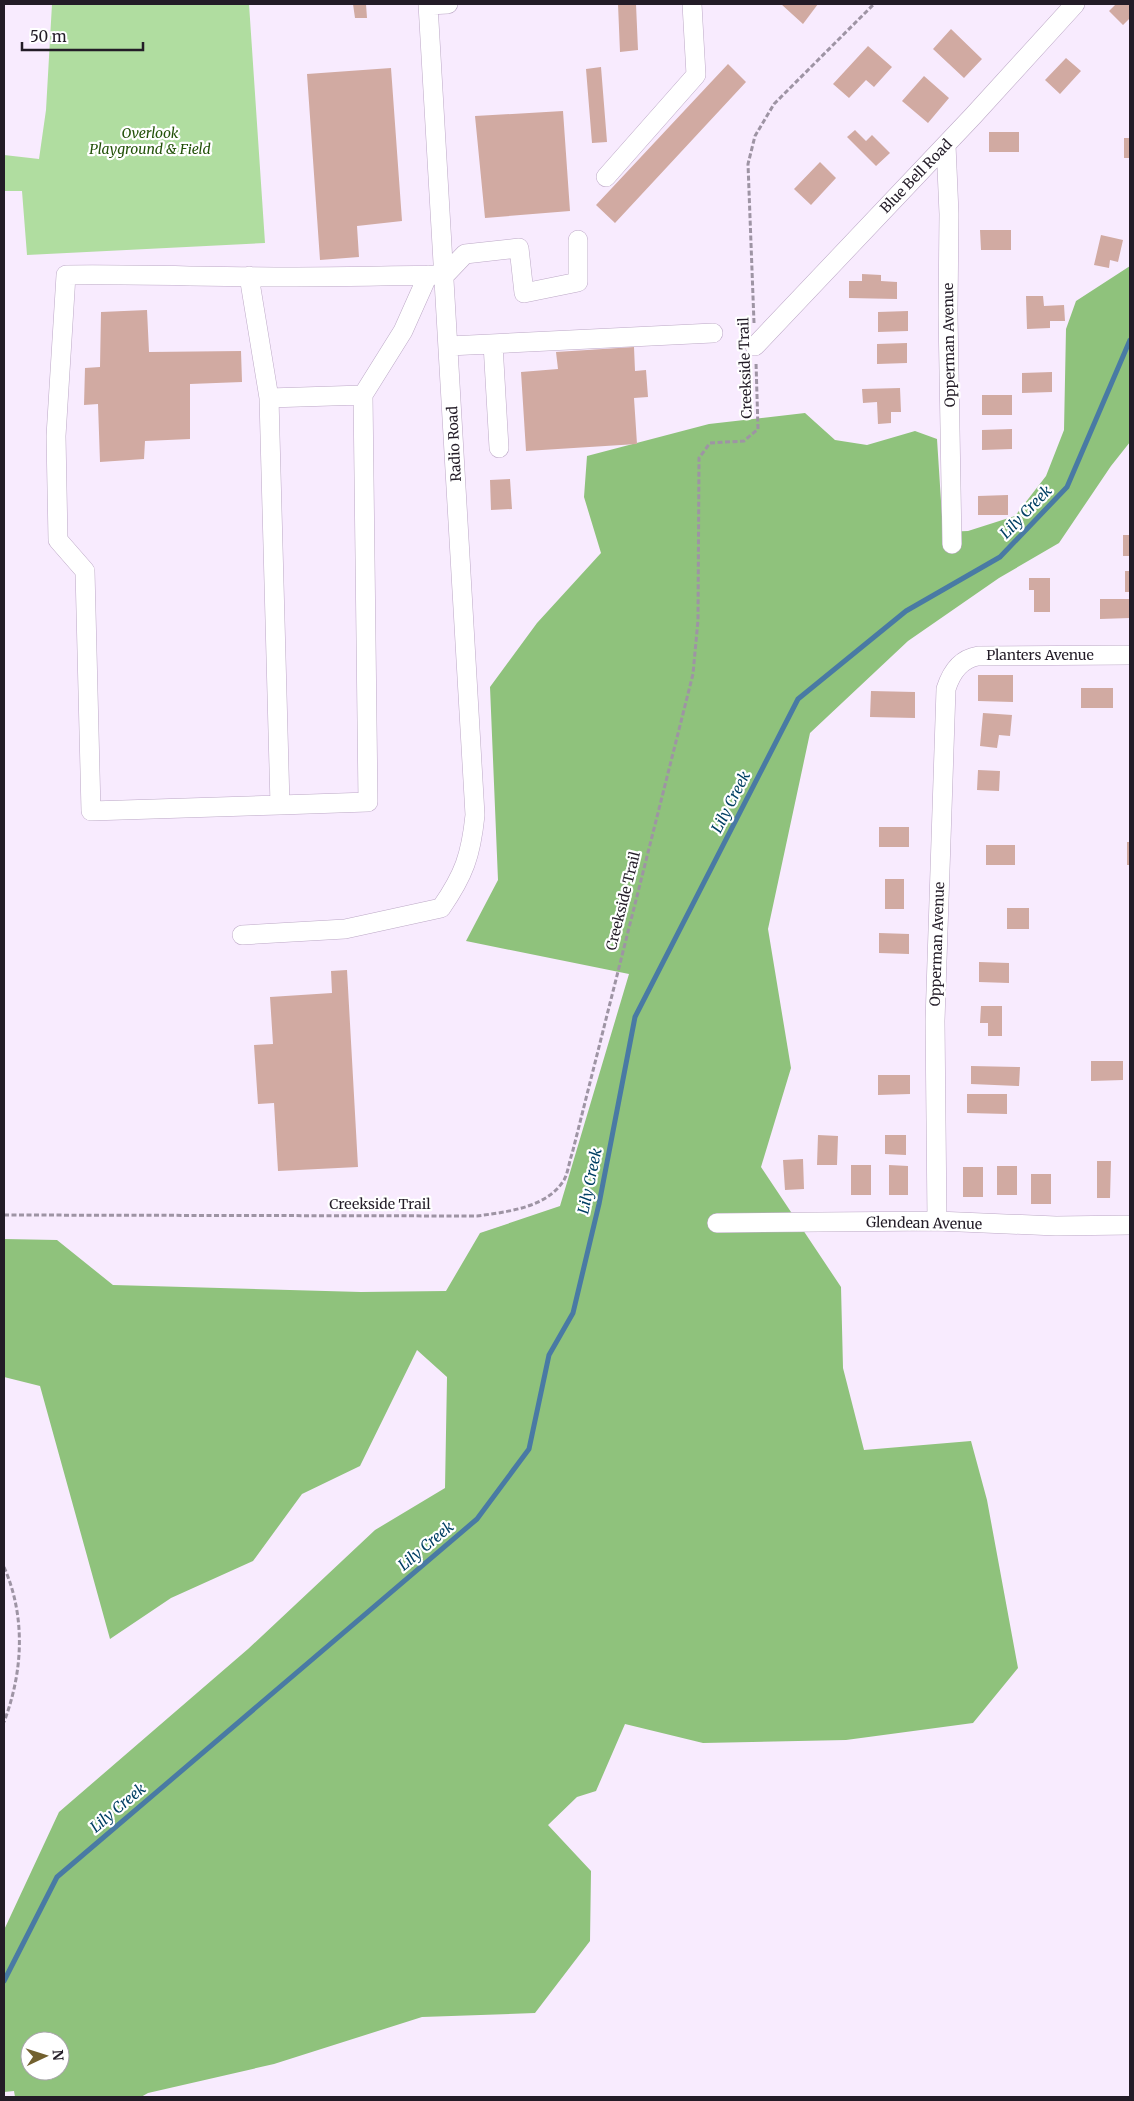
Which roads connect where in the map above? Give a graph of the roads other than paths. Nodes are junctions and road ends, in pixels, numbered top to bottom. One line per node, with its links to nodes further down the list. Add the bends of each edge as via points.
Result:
1 (428, 4): 2 (street); 8 (street, Radio Road)
2 (448, 4)
3 (692, 4): 6 (street, via 696,75)
4 (1075, 4): 5 (street, Blue Bell Road)
5 (946, 145): 13 (street, Blue Bell Road); 17 (street, Opperman Avenue)
6 (606, 177)
7 (578, 240): 8 (street, via 578,282 524,293 519,248 465,254)
8 (436, 275): 9 (street); 12 (street, Radio Road); 14 (street)
9 (249, 276): 15 (street); 20 (street, via 66,274 56,436 58,540 86,572 91,811)
10 (713, 333): 11 (street)
11 (493, 344): 12 (street); 16 (street)
12 (448, 346): 21 (street, Radio Road, via 474,815 472,838 458,882 441,908 345,929)
13 (756, 346)
14 (363, 395): 15 (street); 20 (street, via 368,802)
15 (269, 398): 20 (street)
16 (499, 448)
17 (952, 544)
18 (1130, 655): 19 (street, Planters Avenue, via 978,656 964,661)
19 (955, 669): 22 (street, Opperman Avenue, via 946,689 939,869 935,1040)
20 (280, 805)
21 (242, 935)
22 (937, 1221): 23 (street, Glendean Avenue); 24 (street, Glendean Avenue, via 1056,1226)
23 (717, 1224)
24 (1130, 1225)

